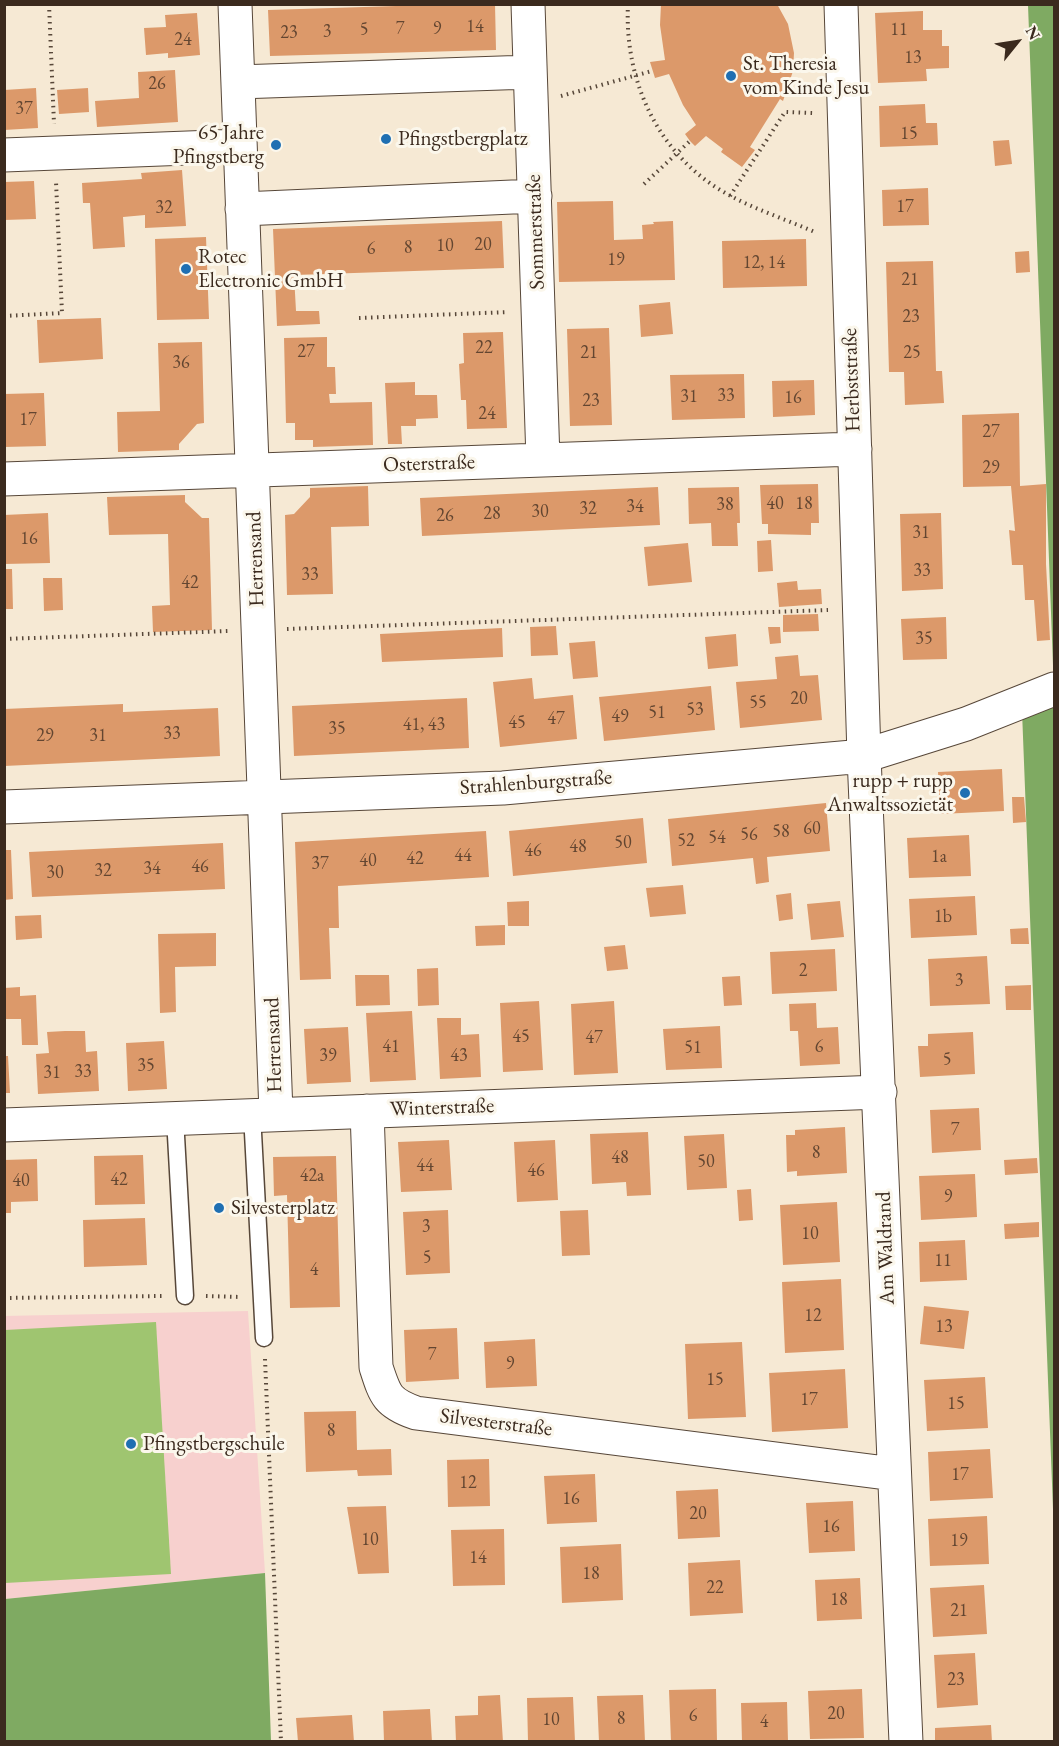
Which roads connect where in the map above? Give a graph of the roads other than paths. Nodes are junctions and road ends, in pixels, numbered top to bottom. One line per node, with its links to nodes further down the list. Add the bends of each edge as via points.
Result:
1 (235, 4): 5 (street, Herrensand)
2 (528, 4): 4 (street, Sommerstraße)
3 (841, 4): 10 (street, Herbststraße)
4 (530, 72): 5 (street); 8 (street, Sommerstraße)
5 (238, 82): 6 (street, Herrensand)
6 (240, 146): 7 (street); 9 (street, Herrensand)
7 (4, 155)
8 (535, 196): 9 (street); 11 (street, Sommerstraße)
9 (242, 209): 12 (street, Herrensand)
10 (855, 449): 11 (street, Osterstraße); 15 (street, Herbststraße)
11 (543, 460): 12 (street, Osterstraße)
12 (252, 469): 13 (street, Osterstraße); 16 (street, Herrensand)
13 (4, 479)
14 (1054, 689): 15 (street, Strahlenburgstraße, via 966,724)
15 (864, 756): 16 (street, Strahlenburgstraße, via 503,788); 18 (street, Am Waldrand)
16 (265, 797): 17 (street, Strahlenburgstraße); 20 (street, Herrensand)
17 (4, 807)
18 (880, 1092): 19 (street, Winterstraße); 25 (street, Am Waldrand)
19 (367, 1111): 20 (street, Winterstraße); 25 (street, Silvesterstraße, via 376,1367 383,1390 398,1406 416,1413)
20 (264, 1114): 21 (street, Winterstraße); 24 (lane)
21 (175, 1118): 22 (street, Winterstraße); 23 (lane)
22 (4, 1125)
23 (185, 1296)
24 (264, 1338)
25 (894, 1474): 26 (street, Am Waldrand)
26 (906, 1742)

